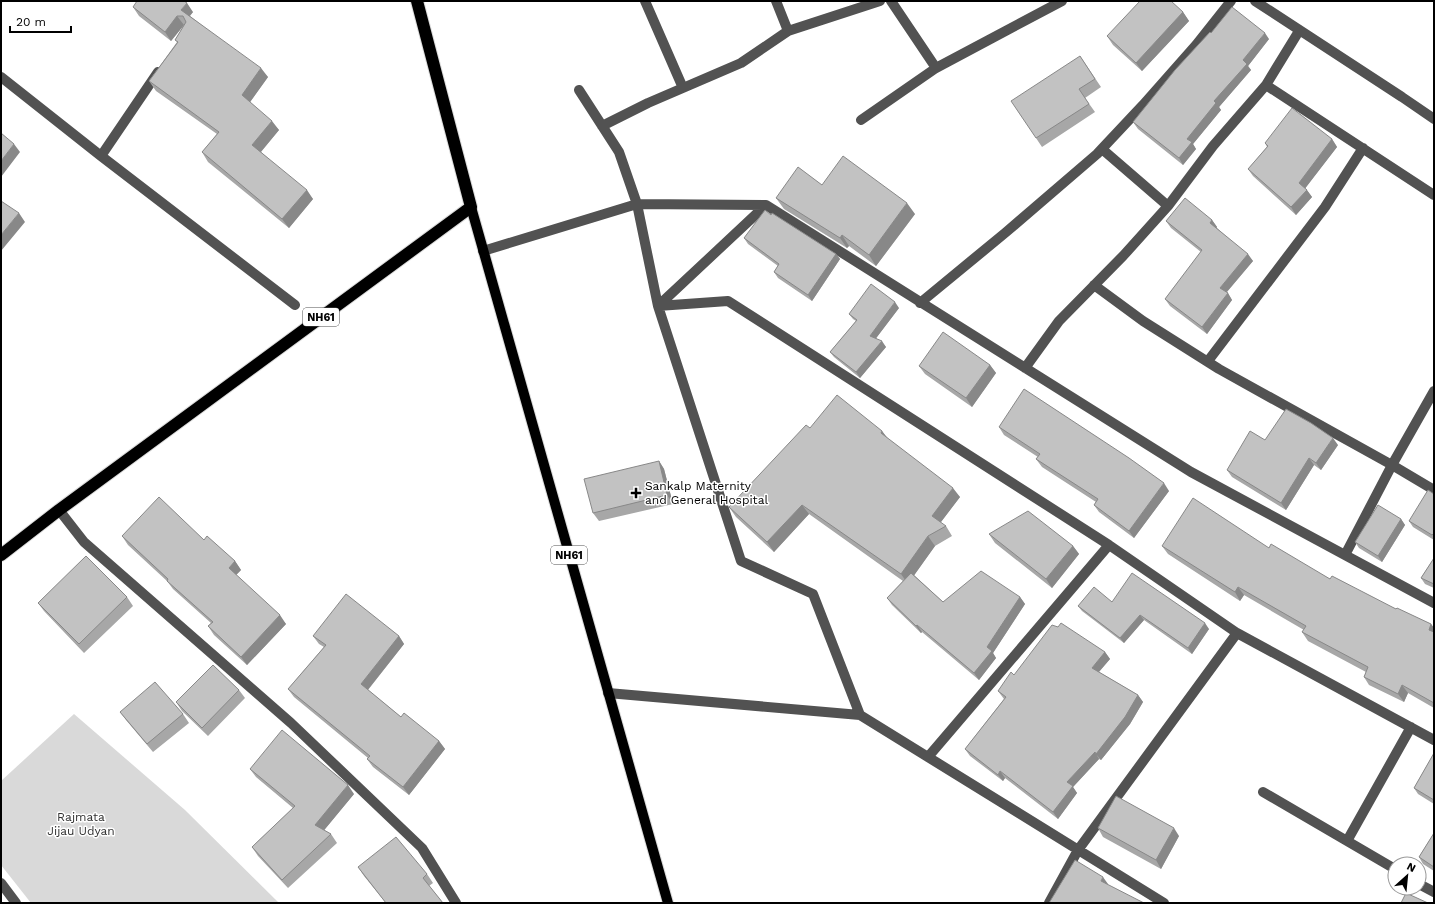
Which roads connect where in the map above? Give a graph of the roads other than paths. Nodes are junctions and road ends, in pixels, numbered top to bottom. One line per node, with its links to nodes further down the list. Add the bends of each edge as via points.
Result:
1 (417, 1): 27 (highway, NH61)
2 (645, 1): 15 (street)
3 (776, 1): 9 (street)
4 (880, 1): 9 (street)
5 (891, 1): 12 (street)
6 (1062, 1): 12 (street)
7 (1231, 1): 21 (street, via 1196,46)
8 (1255, 1): 10 (street)
9 (788, 31): 15 (street, via 741,63)
10 (1299, 31): 14 (street); 17 (street)
11 (166, 61): 22 (street)
12 (936, 68): 18 (street)
13 (1, 77): 22 (street)
14 (1266, 85): 20 (street); 26 (street, via 1213,146)
15 (682, 88): 19 (street)
16 (579, 90): 19 (street)
17 (1434, 119)
18 (861, 120)
19 (602, 126): 24 (street, via 618,152)
20 (1363, 148): 23 (street); 33 (street, via 1324,207)
21 (1102, 149): 26 (street); 30 (street)
22 (101, 156): 31 (street)
23 (1434, 195)
24 (637, 204): 25 (street); 28 (street); 32 (street)
25 (766, 205): 30 (street); 32 (street)
26 (1168, 206): 29 (street)
27 (471, 207): 28 (main road, NH61); 38 (highway, NH61)
28 (483, 251): 44 (main road, NH61)
29 (1094, 285): 33 (street, via 1143,321); 34 (street, via 1059,321)
30 (920, 302): 34 (street)
31 (295, 305)
32 (658, 306): 39 (street, via 728,301); 45 (street, via 741,561 813,594)
33 (1208, 361): 36 (street)
34 (1024, 368): 41 (street, via 1191,472)
35 (1434, 391): 36 (street)
36 (1392, 465): 37 (street); 41 (street)
37 (1434, 490)
38 (59, 510): 40 (highway, NH61); 55 (street, via 84,542 291,723 422,848)
39 (1109, 545): 43 (street); 48 (street)
40 (1, 555)
41 (1345, 555): 42 (street)
42 (1434, 602)
43 (1237, 633): 46 (street); 51 (street)
44 (608, 693): 45 (street); 56 (main road, NH61)
45 (860, 715): 48 (street)
46 (1411, 727): 47 (street); 50 (street)
47 (1434, 740)
48 (928, 757): 51 (street)
49 (1263, 792): 50 (street)
50 (1347, 841): 52 (street)
51 (1078, 850): 57 (street); 58 (street)
52 (1387, 865)
53 (1, 883): 54 (street)
54 (16, 903)
55 (456, 903)
56 (668, 903)
57 (1049, 903)
58 (1164, 903)

